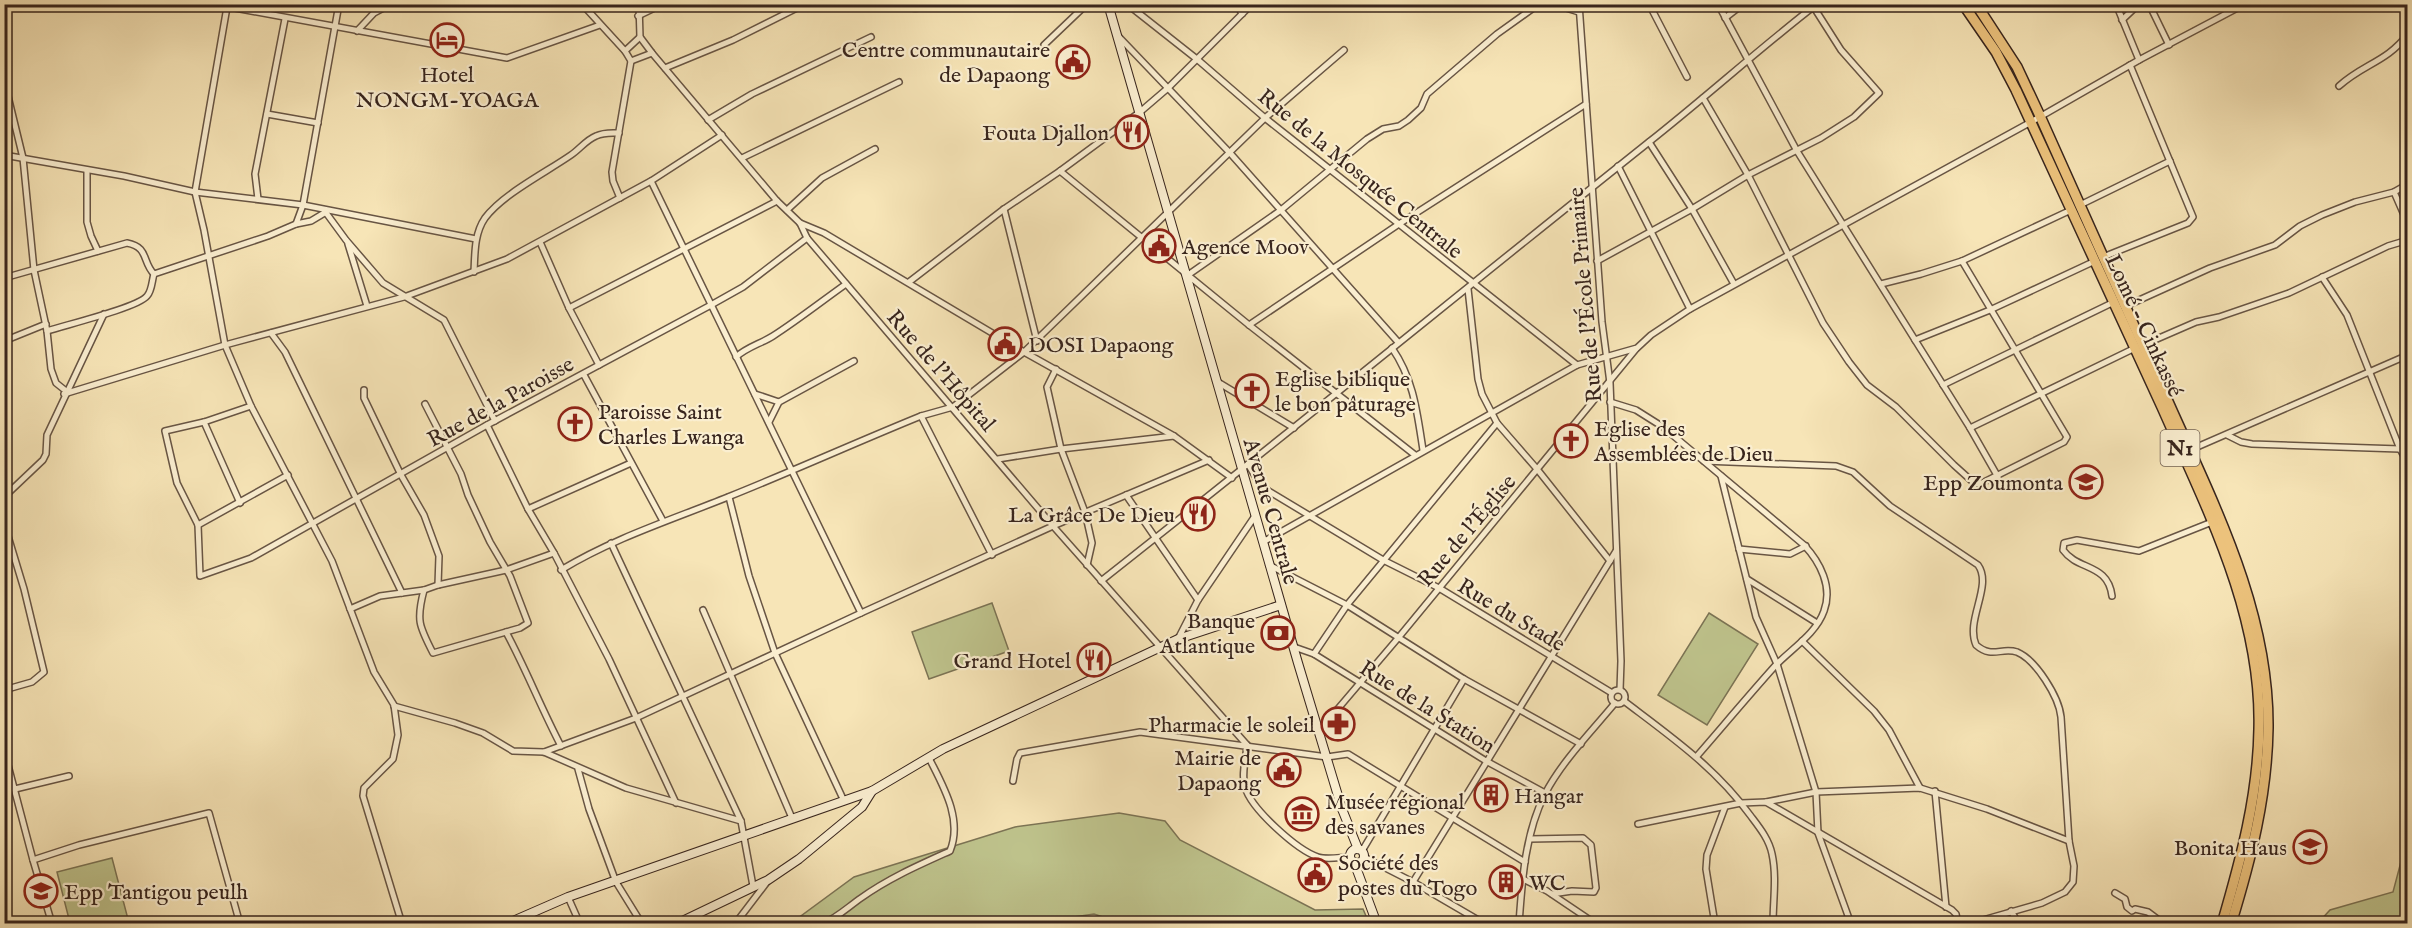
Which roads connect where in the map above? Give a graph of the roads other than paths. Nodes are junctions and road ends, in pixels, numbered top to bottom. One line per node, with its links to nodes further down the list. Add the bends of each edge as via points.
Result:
1 (213, 4): 28 (street)
2 (339, 4): 36 (street)
3 (391, 4): 37 (street, via 374,13)
4 (582, 4): 35 (street)
5 (639, 4): 31 (street)
6 (663, 4): 31 (street)
7 (805, 4): 52 (street)
8 (890, 4): 9 (street, via 909,8 928,8)
9 (932, 4)
10 (1087, 4): 42 (street)
11 (1108, 4): 39 (main road, Avenue Centrale)
12 (1126, 4): 47 (street, Rue de la Mosquée Centrale)
13 (1237, 4): 30 (street)
14 (1252, 4): 30 (street)
15 (1539, 4): 78 (street, via 1505,27 1427,94 1422,108 1408,120 1371,136)
16 (1553, 4): 29 (street)
17 (1579, 4): 29 (street, Rue de l'École Primaire)
18 (1648, 4): 54 (street)
19 (1718, 4): 33 (street)
20 (1743, 4): 33 (street)
21 (1964, 4): 64 (highway, Lomé - Cinkassé / N1)
22 (1976, 4): 64 (highway, Lomé - Cinkassé / N1, via 2017,67)
23 (2116, 4): 34 (street)
24 (2139, 4): 34 (street)
25 (2150, 4): 43 (street)
26 (2245, 4): 43 (street)
27 (1814, 5): 48 (street); 71 (street, via 1841,50 1880,93 1854,117)
28 (227, 7): 32 (street); 85 (street)
29 (1579, 12): 60 (street, Rue de l'École Primaire)
30 (1242, 14): 47 (street)
31 (638, 16): 40 (street)
32 (285, 18): 36 (street); 62 (street)
33 (1725, 18): 48 (street)
34 (2122, 20): 49 (street)
35 (600, 25): 37 (street, via 507,58); 45 (street)
36 (334, 27): 37 (street); 66 (street)
37 (357, 31)
38 (2408, 34): 56 (street, via 2389,55)
39 (1117, 35): 58 (street); 61 (main road, Avenue Centrale)
40 (640, 37): 45 (street); 46 (street, Rue de l'Hôpital)
41 (871, 37): 65 (street, via 752,94)
42 (1044, 45)
43 (2169, 45): 49 (street)
44 (1344, 50): 63 (street)
45 (626, 51): 50 (street)
46 (652, 53): 50 (street); 52 (street, Rue de l'Hôpital)
47 (1198, 60): 58 (street); 63 (street, Rue de la Mosquée Centrale)
48 (1747, 60): 59 (street); 71 (street)
49 (2139, 60): 51 (street)
50 (631, 61): 67 (street)
51 (2130, 65): 64 (street); 76 (street)
52 (665, 68): 65 (street, Rue de l'Hôpital)
53 (4, 77): 57 (street)
54 (1688, 77)
55 (899, 82): 75 (street)
56 (2339, 86)
57 (5, 88): 74 (street)
58 (1168, 88): 61 (street); 72 (street)
59 (1703, 98): 69 (street); 81 (street)
60 (1586, 104): 84 (street, Rue de l'École Primaire); 101 (street)
61 (1140, 112): 80 (street); 98 (main road, Avenue Centrale)
62 (267, 114): 66 (street); 88 (street, via 255,174)
63 (1265, 118): 72 (street); 78 (street, Rue de la Mosquée Centrale)
64 (2035, 119): 91 (highway, Lomé - Cinkassé / N1); 96 (highway, Lomé - Cinkassé / N1); 102 (street)
65 (708, 120): 68 (street, Rue de l'Hôpital)
66 (318, 123): 90 (street)
67 (619, 132): 87 (street, via 612,172); 107 (street, via 588,140 525,185 485,219)
68 (722, 135): 75 (street, Rue de l'Hôpital); 82 (street)
69 (1649, 142): 77 (street); 93 (street)
70 (875, 149): 94 (street, via 822,178)
71 (1797, 151): 81 (street); 102 (street)
72 (1230, 153): 95 (street); 98 (street)
73 (4, 155): 74 (street)
74 (23, 158): 79 (street); 119 (street)
75 (742, 158): 89 (street, Rue de l'Hôpital)
76 (2170, 161): 91 (street); 115 (street, via 2191,220)
77 (1618, 166): 84 (street); 104 (street)
78 (1330, 168): 95 (street); 101 (street, Rue de la Mosquée Centrale)
79 (87, 170): 85 (street); 112 (street, via 87,222)
80 (1060, 171): 92 (street); 105 (street)
81 (1748, 175): 93 (street); 113 (street)
82 (651, 181): 87 (street); 111 (street)
83 (2408, 184): 86 (street)
84 (1592, 187): 116 (street, Rue de l'École Primaire); 127 (street)
85 (195, 192): 88 (street); 114 (street)
86 (2394, 192): 103 (street); 135 (street, via 2355,201 2300,226 2275,245 2210,268)
87 (621, 198): 110 (street)
88 (258, 199): 90 (street)
89 (777, 201): 94 (street, Rue de l'Hôpital); 111 (street)
90 (303, 205): 97 (street); 100 (street)
91 (2080, 205): 115 (highway, Lomé - Cinkassé / N1)
92 (1004, 209): 125 (street); 145 (street)
93 (1692, 209): 104 (street); 128 (street)
94 (787, 210): 99 (street, Rue de l'Hôpital)
95 (1281, 210): 118 (street); 122 (street)
96 (2071, 210): 115 (highway, Lomé - Cinkassé / N1); 117 (street)
97 (325, 211): 100 (street, via 311,221); 107 (street); 108 (street)
98 (1167, 211): 105 (street); 122 (main road, Avenue Centrale)
99 (800, 223): 106 (street, Rue de l'Hôpital); 125 (street)
100 (296, 224): 114 (street)
101 (1399, 224): 118 (street); 127 (street, Rue de la Mosquée Centrale)
102 (1842, 224): 113 (street); 129 (street)
103 (2408, 224)
104 (1652, 232): 116 (street); 137 (street)
105 (1141, 237): 122 (street); 145 (street)
106 (807, 238): 126 (street, Rue de l'Hôpital); 133 (street, Rue de la Paroisse, via 743,287)
107 (476, 239): 120 (street)
108 (346, 240): 131 (street, via 383,283); 134 (street)
109 (2408, 240): 123 (street)
110 (540, 242): 120 (street); 136 (street)
111 (684, 249): 133 (street); 136 (street)
112 (98, 251): 119 (street); 121 (street, via 133,244 144,252)
113 (1786, 254): 128 (street); 204 (street, via 1823,323 1867,385 1896,407 1974,483)
114 (207, 255): 121 (street); 147 (street)
115 (2099, 259): 132 (highway, Lomé - Cinkassé / N1); 135 (highway, Lomé - Cinkassé / N1); 138 (street)
116 (1597, 261): 155 (street, Rue de l'École Primaire)
117 (1962, 261): 129 (street); 138 (street)
118 (1331, 269): 140 (street); 146 (street)
119 (34, 270): 124 (street); 141 (street)
120 (474, 272): 131 (street)
121 (154, 274): 139 (street, via 146,297)
122 (1187, 274): 140 (street); 162 (main road, Avenue Centrale)
123 (2322, 277): 148 (street, via 2279,297 2196,322); 160 (street, via 2348,315)
124 (4, 278)
125 (909, 282): 152 (street)
126 (846, 284): 154 (street, via 814,309); 174 (street, Rue de l'Hôpital)
127 (1474, 284): 130 (street); 158 (street, Rue de la Mosquée Centrale)
128 (1734, 284): 137 (street)
129 (1881, 284): 143 (street)
130 (1467, 289): 146 (street); 176 (street, via 1478,379)
131 (404, 297): 134 (street); 178 (street, via 437,314 449,327)
132 (2114, 302): 148 (highway, Lomé - Cinkassé / N1); 151 (street)
133 (711, 305): 154 (street); 157 (street, Rue de la Paroisse)
134 (367, 306): 142 (street)
135 (2126, 306): 148 (highway, Lomé - Cinkassé / N1)
136 (569, 308): 157 (street)
137 (1690, 309): 150 (street)
138 (1990, 310): 143 (street); 151 (street)
139 (104, 314): 141 (street); 166 (street)
140 (1249, 325): 168 (street)
141 (46, 328): 144 (street); 166 (street, via 53,379)
142 (271, 333): 147 (street); 209 (street, via 285,352)
143 (1915, 340): 164 (street)
144 (4, 341)
145 (1037, 341): 152 (street)
146 (1398, 342): 149 (street)
147 (225, 345): 166 (street); 173 (street)
148 (2139, 346): 169 (street); 175 (highway, Lomé - Cinkassé / N1)
149 (1392, 348): 168 (street); 190 (street, via 1410,381)
150 (1636, 348): 155 (street); 163 (street, Rue de l'Église)
151 (2014, 349): 164 (street); 169 (street)
152 (1024, 352): 159 (street); 174 (street)
153 (2408, 355): 160 (street)
154 (736, 357): 167 (street)
155 (1605, 358): 158 (street); 163 (street, Rue de l'École Primaire)
156 (854, 361): 170 (street)
157 (599, 364): 161 (street, Rue de la Paroisse)
158 (1577, 365): 176 (street)
159 (1056, 369): 186 (street); 188 (street, via 1047,387)
160 (2371, 370): 185 (street); 189 (street)
161 (584, 375): 178 (street, Rue de la Paroisse); 196 (street)
162 (1216, 381): 183 (street); 198 (main road, Avenue Centrale)
163 (1610, 383): 171 (street, Rue de l'École Primaire); 200 (street, Rue de l'Église)
164 (1943, 384): 184 (street)
165 (364, 390): 201 (street, via 364,398)
166 (65, 393): 207 (street, via 47,435 43,460)
167 (755, 394): 170 (street); 180 (street)
168 (1337, 394): 183 (street); 192 (street)
169 (2042, 394): 184 (street); 204 (street, via 2066,440)
170 (779, 402): 180 (street)
171 (1610, 402): 195 (street, via 1654,420); 225 (street, Rue de l'École Primaire)
172 (425, 404): 187 (street)
173 (251, 406): 179 (street); 202 (street)
174 (953, 407): 177 (street); 193 (street, Rue de l'Hôpital)
175 (2167, 408): 191 (highway, Lomé - Cinkassé / N1); 216 (highway, Lomé - Cinkassé / N1)
176 (1492, 413): 181 (street); 190 (street)
177 (921, 416): 199 (street); 228 (street)
178 (495, 421): 182 (street, Rue de la Paroisse)
179 (204, 422): 210 (street); 219 (street, via 165,431 177,483)
180 (769, 422): 199 (street)
181 (1497, 423): 200 (street); 229 (street)
182 (487, 425): 187 (street, Rue de la Paroisse); 211 (street)
183 (1294, 428): 198 (street)
184 (1970, 428): 204 (street)
185 (2227, 435): 189 (street, via 2252,444); 191 (street)
186 (1174, 436): 188 (street); 194 (street)
187 (447, 448): 201 (street, Rue de la Paroisse); 233 (street)
188 (1061, 449): 193 (street); 212 (street)
189 (2400, 449): 197 (street)
190 (1424, 450): 192 (street)
191 (2190, 450): 271 (highway, Lomé - Cinkassé / N1, via 2222,518 2250,600 2263,671)
192 (1415, 455): 214 (street)
193 (998, 459): 220 (street, Rue de l'Hôpital)
194 (1209, 460): 205 (street); 206 (street)
195 (1704, 461): 203 (street); 305 (street, via 1845,468 1890,506 1978,565 1983,576 1972,630 1976,645 1987,652 2011,651 2024,657 2052,690 2060,707)
196 (631, 463): 211 (street); 215 (street)
197 (2408, 463)
198 (1244, 466): 205 (street); 213 (main road, Avenue Centrale); 214 (street, Rue du Stade, via 1262,486)
199 (792, 468): 208 (street); 247 (street)
200 (1537, 469): 230 (street); 238 (street, Rue de l'Église)
201 (401, 475): 209 (street, Rue de la Paroisse); 237 (street, via 424,515 439,556)
202 (288, 476): 210 (street); 218 (street)
203 (1721, 476): 224 (street); 226 (street)
204 (1998, 477)
205 (1232, 478): 221 (street)
206 (1126, 495): 212 (street); 221 (street)
207 (4, 497)
208 (729, 497): 215 (street); 255 (street, via 759,611)
209 (355, 499): 218 (street, Rue de la Paroisse); 240 (street)
210 (240, 503): 219 (street)
211 (528, 509): 227 (street)
212 (1085, 512): 220 (street); 231 (street, via 1092,543)
213 (1255, 516): 222 (main road, Avenue Centrale); 242 (street)
214 (1313, 516): 222 (street); 229 (street, Rue du Stade)
215 (663, 521): 223 (street)
216 (2212, 522): 241 (street, via 2139,551 2077,540 2064,543 2063,550 2068,555 2104,576); 271 (highway, Lomé - Cinkassé / N1, via 2235,578 2248,626)
217 (4, 523): 262 (street, via 44,672 32,682)
218 (312, 523): 219 (street, Rue de la Paroisse, via 239,564 200,576); 245 (street)
219 (198, 525)
220 (1053, 526): 228 (street); 231 (street, Rue de l'Hôpital)
221 (1156, 538): 236 (street); 242 (street)
222 (1263, 542): 232 (main road, Avenue Centrale)
223 (611, 543): 234 (street); 265 (street)
224 (1806, 546): 226 (street, via 1791,554); 248 (street, via 1824,578 1826,604)
225 (1616, 549): 230 (street); 263 (street, Rue de l'École Primaire)
226 (1739, 549): 235 (street)
227 (554, 554): 233 (street); 234 (street)
228 (992, 555): 247 (street)
229 (1383, 560): 238 (street, Rue du Stade); 244 (street)
230 (1610, 561): 257 (street)
231 (1087, 565): 236 (street, Rue de l'Hôpital)
232 (1269, 565): 243 (main road, Avenue Centrale); 244 (street)
233 (506, 570): 237 (street); 249 (street, via 528,622)
234 (561, 570): 270 (street)
235 (1747, 579): 248 (street); 258 (street, via 1756,617)
236 (1101, 581): 254 (street, Rue de l'Hôpital)
237 (438, 585): 239 (street)
238 (1438, 588): 250 (street, Rue de l'Église); 257 (street, Rue du Stade)
239 (424, 590): 240 (street); 249 (street, via 419,620 433,653)
240 (402, 593): 245 (street, via 380,596)
241 (2112, 596)
242 (1198, 600): 251 (street)
243 (1281, 605): 251 (main road); 253 (main road, Avenue Centrale)
244 (1347, 605): 250 (street); 256 (street)
245 (350, 609): 268 (street, via 374,672)
246 (703, 610): 259 (street)
247 (861, 613): 255 (street)
248 (1816, 623): 252 (street)
249 (506, 632): 275 (street)
250 (1400, 637): 260 (street); 261 (street, Rue de l'Église)
251 (1178, 639): 254 (main road)
252 (1802, 641): 258 (street); 287 (street, via 1874,711)
253 (1294, 647): 256 (street, Rue de la Station); 273 (main road, Avenue Centrale)
254 (1160, 648): 276 (street, Rue de l'Hôpital); 281 (main road)
255 (775, 654): 259 (street); 293 (street)
256 (1314, 654): 261 (street, Rue de la Station)
257 (1550, 657): 264 (street, Rue du Stade); 269 (street)
258 (1777, 664): 279 (street); 291 (street)
259 (730, 674): 265 (street); 298 (street)
260 (1464, 679): 269 (street); 272 (street)
261 (1360, 684): 272 (street, Rue de la Station); 273 (street, Rue de l'Église)
262 (4, 690)
263 (1620, 690): 264 (street); 266 (street)
264 (1612, 693): 267 (street)
265 (681, 696): 270 (street); 300 (street)
266 (1624, 701): 267 (street); 279 (street)
267 (1615, 703): 274 (street)
268 (394, 706): 278 (street, via 483,733 513,751); 323 (street, via 398,735 393,759 364,788 363,796)
269 (1518, 708): 274 (street); 282 (street)
270 (636, 718): 275 (street); 294 (street)
271 (2264, 727): 341 (highway, Lomé - Cinkassé / N1, via 2250,817); 342 (highway, Lomé - Cinkassé / N1, via 2266,770 2259,818)
272 (1434, 729): 282 (street, Rue de la Station); 286 (street)
273 (1319, 730): 280 (main road, Avenue Centrale)
274 (1581, 744): 292 (street)
275 (561, 746): 278 (street)
276 (1247, 746): 280 (street); 285 (street, via 1131,732 1020,753); 306 (street, via 1245,789 1275,827 1319,858)
277 (4, 750): 288 (street)
278 (544, 752): 283 (street)
279 (1697, 756): 296 (street)
280 (1327, 757): 286 (street, via 1352,755); 306 (main road, Avenue Centrale)
281 (929, 758): 289 (main road); 329 (street, via 951,807 954,840 950,851 905,871)
282 (1486, 761): 292 (street, Rue de la Station); 299 (street)
283 (578, 769): 294 (street); 311 (street)
284 (69, 776): 288 (street)
285 (1013, 781)
286 (1400, 786): 299 (street); 306 (street)
287 (1920, 788): 290 (street); 291 (street)
288 (15, 789): 307 (street)
289 (872, 791): 293 (main road); 310 (main road, via 851,817)
290 (1935, 791): 305 (street); 317 (street)
291 (1816, 792): 295 (street); 302 (street)
292 (1545, 793): 304 (street)
293 (844, 801): 298 (main road)
294 (676, 802): 300 (street)
295 (1766, 802): 296 (street); 302 (street)
296 (1741, 803): 297 (street); 335 (street, via 1772,853)
297 (1725, 807): 301 (street); 334 (street, via 1707,855)
298 (792, 818): 303 (main road)
299 (1454, 818): 308 (street); 312 (street)
300 (741, 821): 303 (street)
301 (1638, 824)
302 (1818, 833): 317 (street); 336 (street)
303 (742, 836): 311 (main road); 313 (street)
304 (1530, 839): 308 (street); 315 (street, via 1583,837 1591,845 1595,891)
305 (2069, 841): 318 (street, via 2074,875 2070,887 2042,903)
306 (1357, 856): 312 (street); 320 (main road, Avenue Centrale, via 1362,887)
307 (33, 861): 321 (street); 322 (street, via 79,845 209,813)
308 (1525, 862): 309 (street)
309 (1523, 879): 315 (street); 332 (street)
310 (768, 880): 313 (main road); 328 (street)
311 (616, 882): 316 (main road); 326 (street)
312 (1413, 882): 331 (street)
313 (753, 886): 327 (main road)
314 (2115, 893): 340 (street, via 2125,899 2132,911 2148,912)
315 (1552, 894): 333 (street)
316 (568, 897): 319 (main road); 325 (street)
317 (1946, 907): 337 (street, via 1956,914)
318 (2011, 911): 338 (street); 339 (street)
319 (517, 922): 324 (main road)
320 (1376, 923): 330 (street, via 1392,920)
321 (52, 924)
322 (240, 924)
323 (402, 924)
324 (506, 924)
325 (580, 924)
326 (642, 924)
327 (676, 924)
328 (735, 924)
329 (822, 924)
330 (1397, 924)
331 (1485, 924)
332 (1519, 924)
333 (1596, 924)
334 (1715, 924)
335 (1773, 924)
336 (1851, 924)
337 (1958, 924)
338 (1969, 924)
339 (2019, 924)
340 (2164, 924)
341 (2222, 924)
342 (2231, 924)

